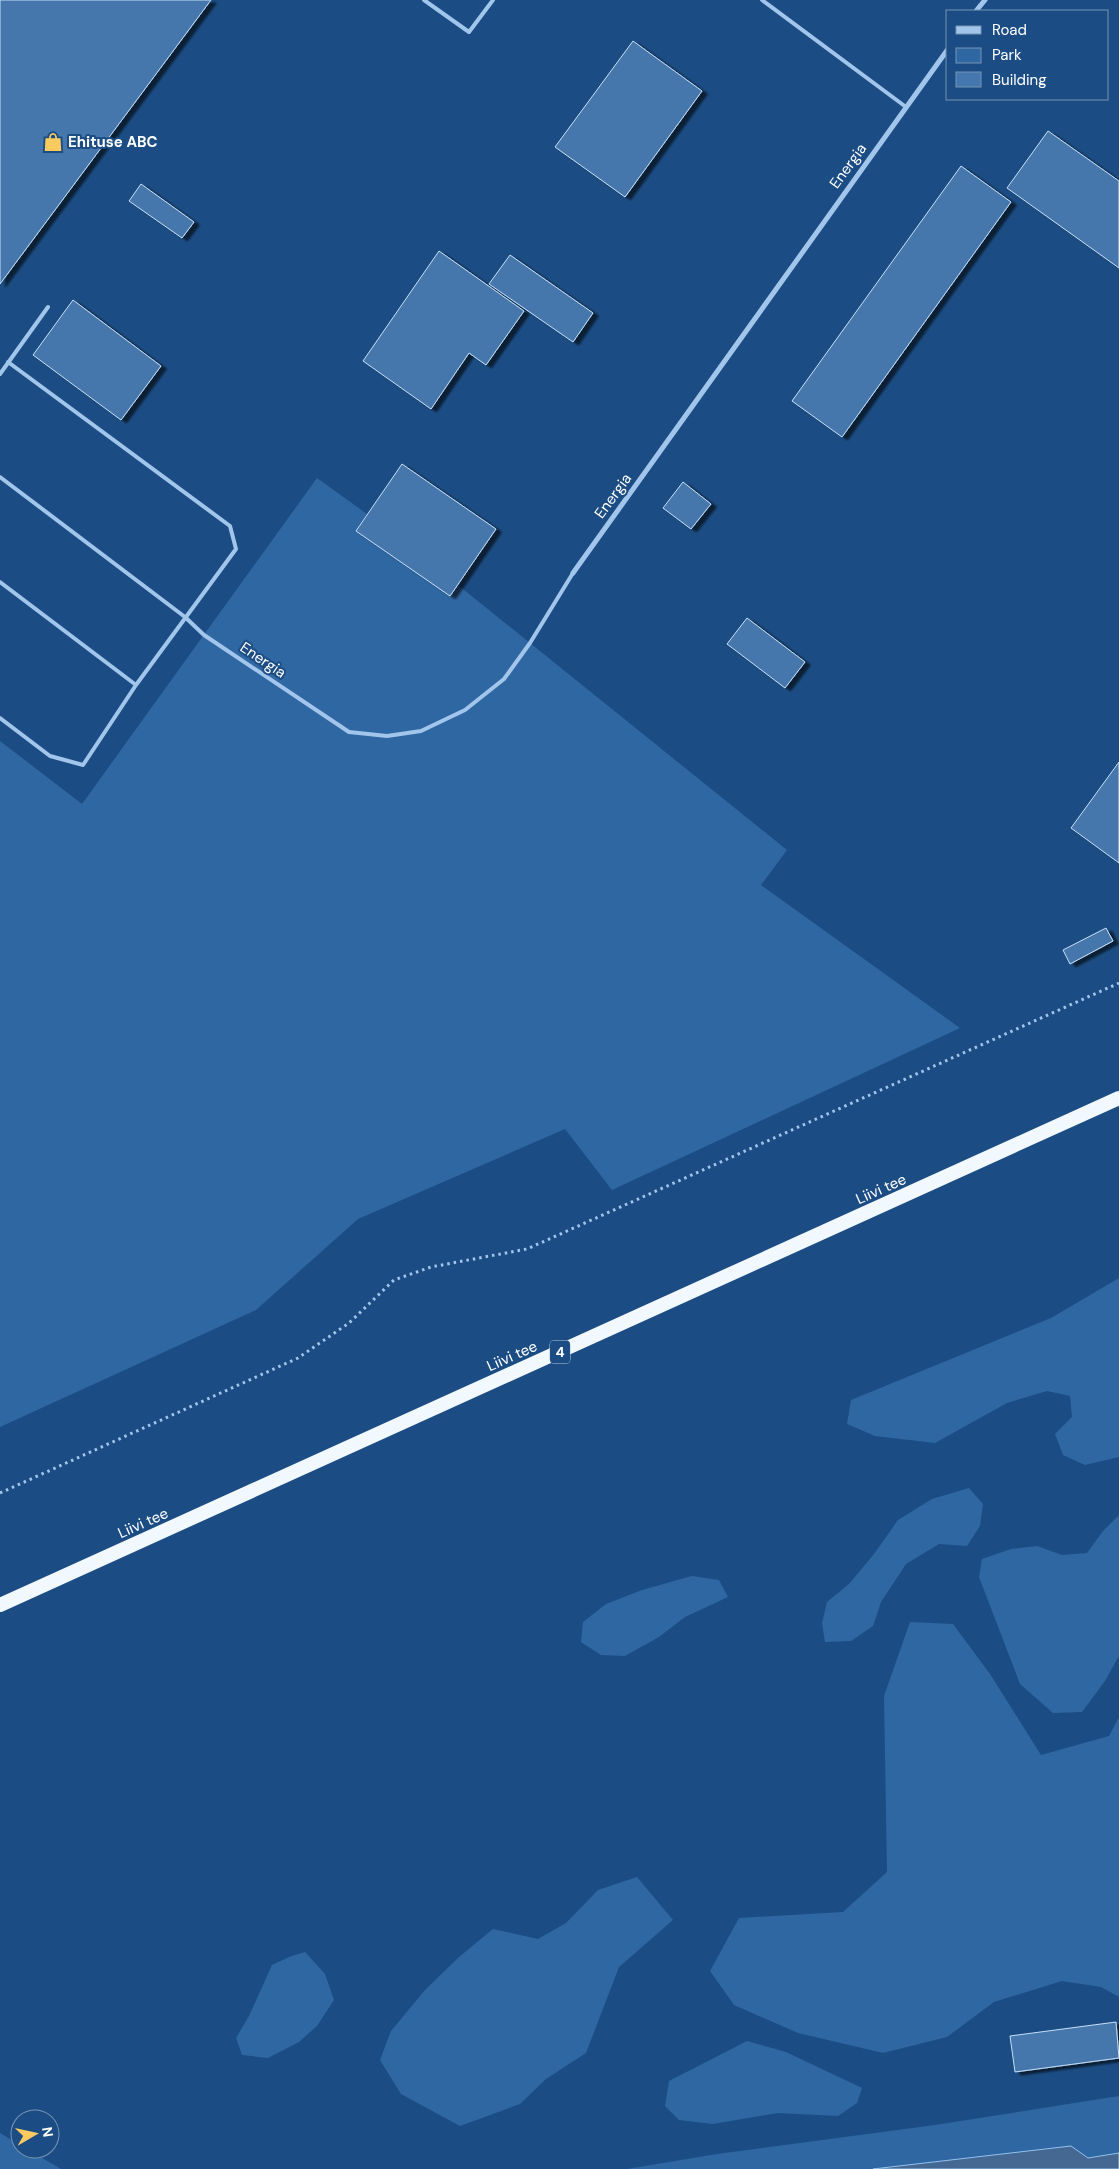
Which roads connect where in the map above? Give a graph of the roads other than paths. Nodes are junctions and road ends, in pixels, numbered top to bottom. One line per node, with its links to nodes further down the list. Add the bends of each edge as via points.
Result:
1 (424, 0): 2 (lane, via 469,32)
2 (493, 0)
3 (762, 0): 7 (lane)
4 (985, 0): 5 (street)
5 (977, 10)
6 (946, 52): 7 (street, Energia)
7 (906, 107): 12 (street, Energia)
8 (48, 307): 9 (lane)
9 (8, 362): 10 (lane); 14 (lane, via 230,526 236,549)
10 (0, 374)
11 (0, 477): 14 (lane, Energia)
12 (573, 574): 14 (lane, Energia, via 504,679 465,710 421,731 387,736 348,732 204,635)
13 (0, 582): 15 (lane)
14 (185, 617): 15 (lane)
15 (136, 685): 16 (lane, via 83,765 50,756)
16 (0, 718)
17 (1119, 1098): 18 (highway, Liivi tee / 4)
18 (0, 1605)

